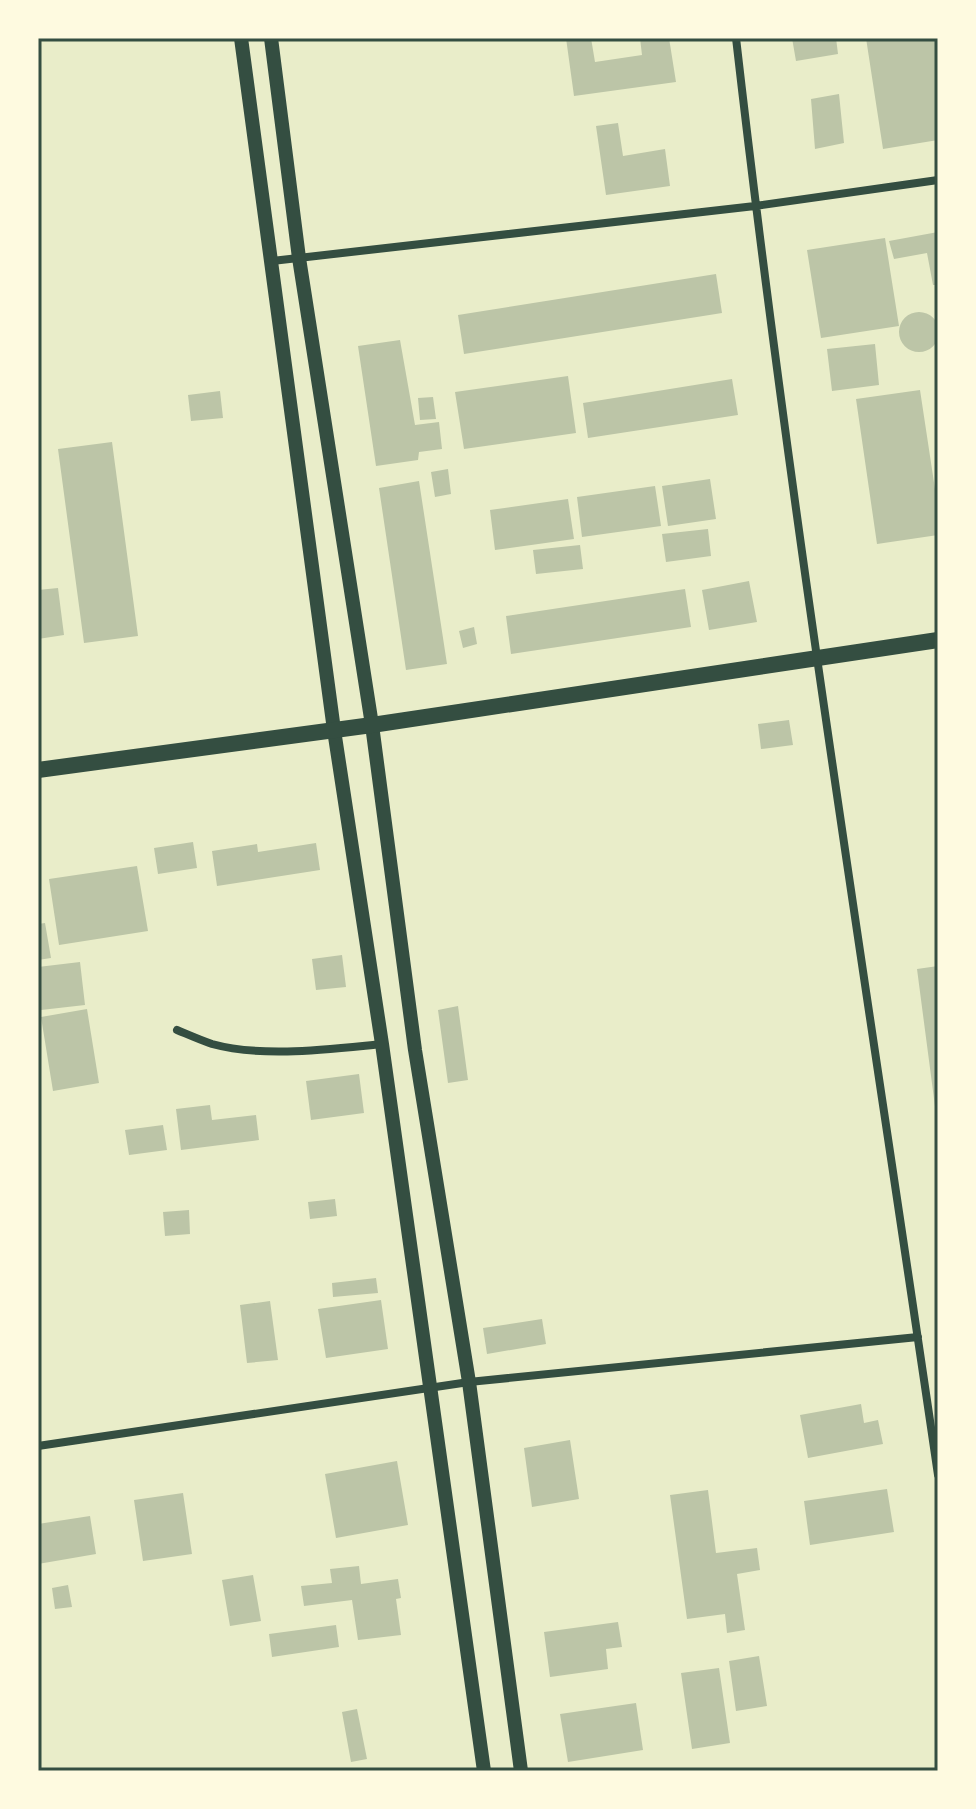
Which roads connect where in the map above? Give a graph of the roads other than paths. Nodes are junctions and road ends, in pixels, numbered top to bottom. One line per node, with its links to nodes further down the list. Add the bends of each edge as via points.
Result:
1 (241, 38): 7 (street)
2 (271, 38): 6 (street)
3 (736, 38): 5 (street)
4 (938, 180): 5 (street)
5 (755, 206): 6 (street); 9 (street)
6 (299, 258): 7 (street); 10 (street)
7 (272, 261): 11 (street)
8 (938, 640): 9 (main road)
9 (817, 659): 10 (main road); 15 (street)
10 (372, 725): 11 (main road); 16 (street, via 415,1050)
11 (334, 730): 12 (main road); 14 (street)
12 (38, 770)
13 (177, 1030): 14 (street, via 214,1044 257,1049)
14 (382, 1044): 17 (street)
15 (918, 1337): 16 (street); 19 (street)
16 (469, 1382): 17 (street); 21 (street)
17 (431, 1389): 18 (street); 20 (street)
18 (38, 1446)
19 (938, 1475)
20 (484, 1771)
21 (521, 1771)

